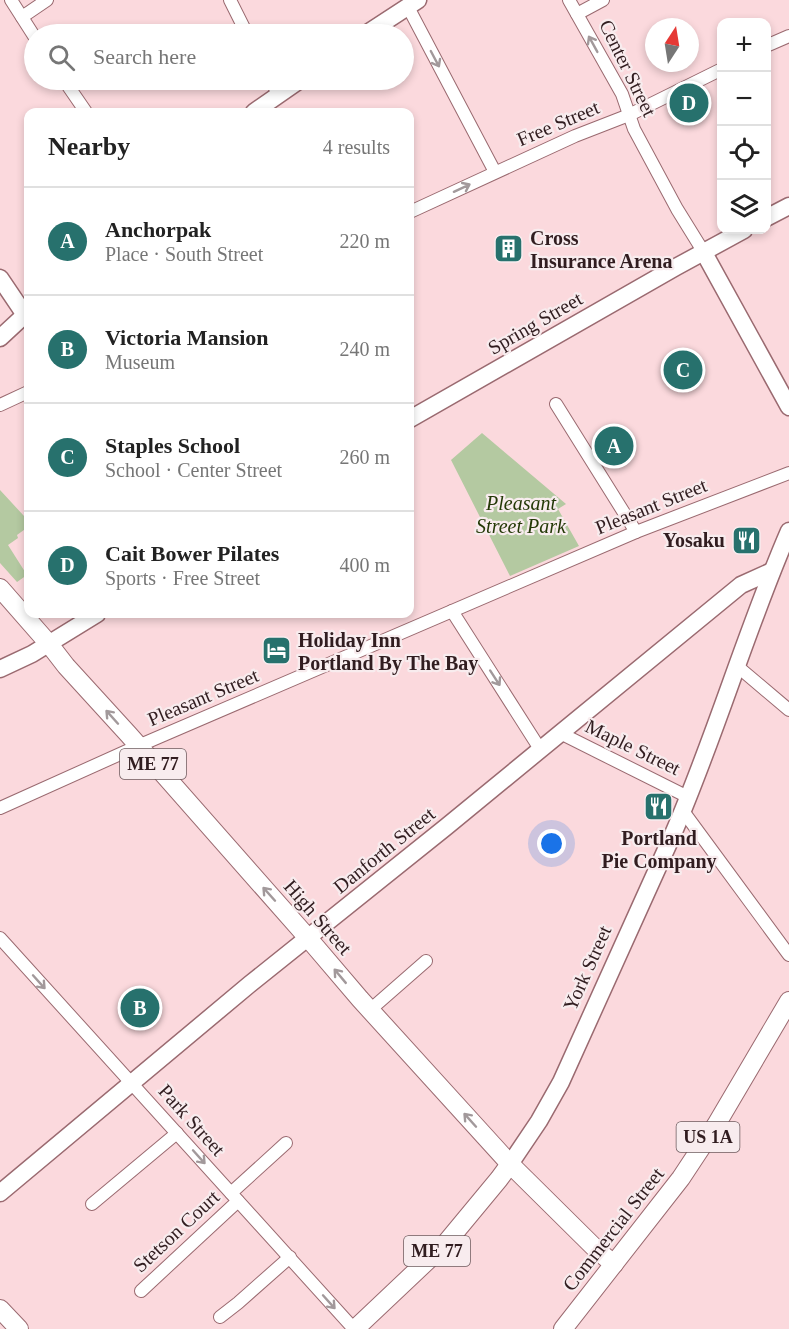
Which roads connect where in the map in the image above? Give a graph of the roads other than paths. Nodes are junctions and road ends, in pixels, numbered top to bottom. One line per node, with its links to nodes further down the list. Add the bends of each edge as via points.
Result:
1 (11, 0): 8 (street)
2 (47, 0): 8 (street)
3 (230, 0): 10 (street)
4 (569, 0): 7 (street, Center Street)
5 (603, 0): 7 (street)
6 (412, 3): 11 (street); 20 (street, one-way to 20)
7 (577, 14): 19 (street, Center Street, one-way to 7)
8 (22, 17): 9 (street)
9 (26, 24)
10 (242, 24)
11 (381, 24)
12 (789, 36): 13 (street)
13 (771, 44)
14 (717, 71): 19 (street, Free Street)
15 (71, 90): 17 (street)
16 (272, 90): 18 (street)
17 (83, 108)
18 (257, 108)
19 (629, 115): 20 (street, Free Street); 25 (street, Center Street)
20 (495, 172): 22 (street, Free Street, one-way to 20)
21 (789, 206): 23 (street)
22 (414, 210)
23 (771, 215)
24 (736, 234): 25 (street, Spring Street)
25 (703, 251): 33 (street, Center Street); 34 (street, Spring Street)
26 (0, 278): 27 (street)
27 (24, 309)
28 (24, 316): 29 (street)
29 (0, 338)
30 (24, 394): 32 (street)
31 (556, 404): 37 (street)
32 (0, 405)
33 (789, 407)
34 (414, 417)
35 (789, 473): 37 (street, Pleasant Street)
36 (789, 531): 38 (street, York Street)
37 (636, 532): 40 (street, Pleasant Street)
38 (772, 571): 45 (street, York Street); 48 (street, Danforth Street, via 741,585)
39 (0, 588): 41 (main road, High Street / ME 77)
40 (452, 611): 49 (street, Pleasant Street); 50 (street, one-way to 50)
41 (24, 615)
42 (26, 618): 44 (main road, High Street / ME 77)
43 (91, 618): 44 (street)
44 (49, 644): 46 (street); 49 (main road, High Street / ME 77, one-way to 44)
45 (737, 666): 47 (street); 51 (street, York Street)
46 (0, 669)
47 (789, 710)
48 (560, 733): 50 (street, Danforth Street); 51 (street, Maple Street)
49 (138, 746): 52 (street, Pleasant Street); 53 (main road, High Street / ME 77, one-way to 49)
50 (540, 749): 53 (street, Danforth Street)
51 (686, 804): 55 (street, Maple Street); 62 (street, York Street, via 561,1082)
52 (0, 808)
53 (308, 938): 58 (main road, High Street / ME 77, one-way to 53); 59 (street, Danforth Street)
54 (0, 940): 59 (street, Park Street, one-way to 59)
55 (789, 956)
56 (426, 961): 58 (street)
57 (789, 1001): 67 (main road, Commercial Street / US 1A, via 711,1133)
58 (370, 1010): 62 (main road, High Street / ME 77, one-way to 58)
59 (131, 1083): 60 (street, Park Street); 63 (street, Danforth Street)
60 (177, 1133): 64 (street, Park Street, one-way to 64); 65 (street)
61 (286, 1143): 64 (street, Stetson Court)
62 (510, 1164): 67 (main road, High Street); 72 (main road, York Street / ME 77, via 446,1243)
63 (0, 1193)
64 (235, 1197): 66 (street, Park Street); 68 (street, Stetson Court)
65 (92, 1204)
66 (290, 1257): 70 (street); 72 (street, Park Street, one-way to 72)
67 (614, 1264): 73 (main road, Commercial Street / US 1A)
68 (141, 1291)
69 (0, 1309): 71 (main road)
70 (220, 1317)
71 (19, 1329)
72 (355, 1329)
73 (563, 1329)

